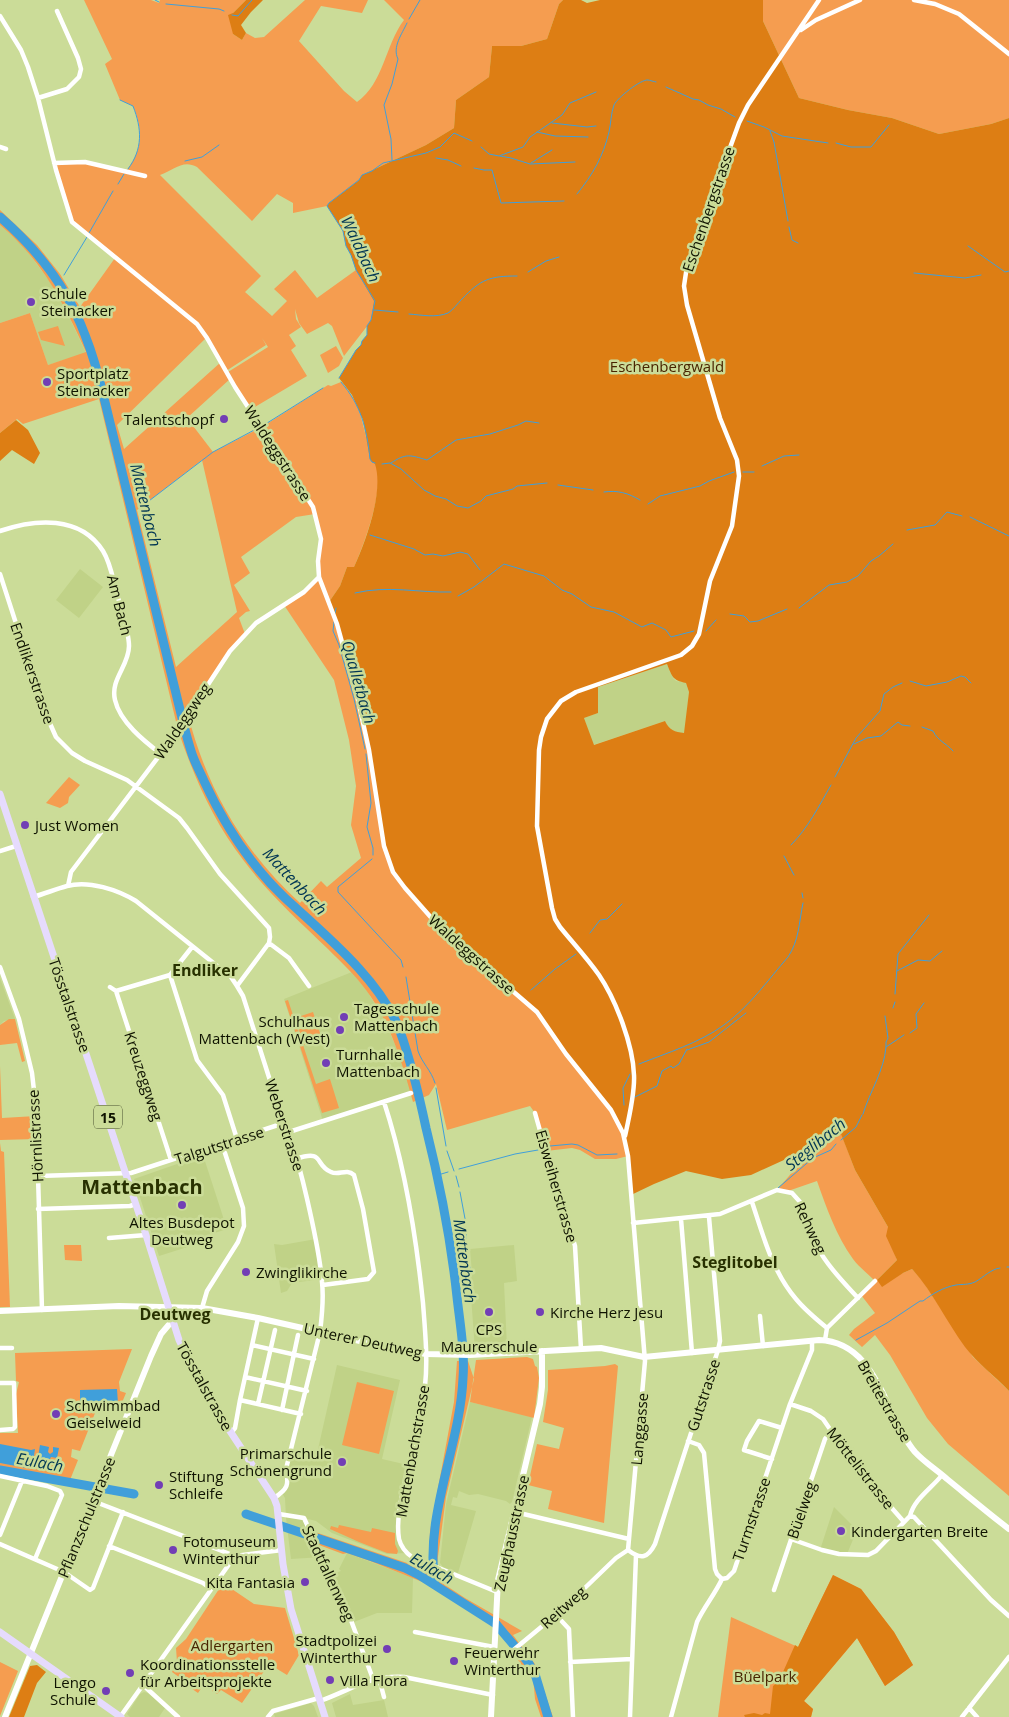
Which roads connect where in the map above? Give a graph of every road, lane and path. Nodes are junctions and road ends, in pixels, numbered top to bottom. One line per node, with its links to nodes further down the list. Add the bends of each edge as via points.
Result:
1 (819, 0): 6 (street, Eschenbergstrasse)
2 (860, 0): 6 (street, Eschenbergstrasse, via 812,22)
3 (916, 0): 7 (street, via 959,14)
4 (57, 11): 8 (street, via 81,68 79,76 66,89)
5 (0, 16): 8 (street, Waldeggstrasse, via 20,50)
6 (797, 33): 34 (street, Eschenbergstrasse, via 740,120 685,274 686,301 739,474 732,526 709,584 699,634 692,646 681,654 565,698 547,719 539,743 537,826 552,911 560,927 606,986 620,1017 631,1058 634,1078)
7 (1009, 54)
8 (38, 98): 9 (street, Waldeggstrasse)
9 (54, 163): 10 (street, via 85,162); 13 (street, Waldeggstrasse, via 72,222 181,310 207,338 235,387 312,504 321,539)
10 (146, 176)
11 (0, 530): 14 (street, Am Bach, via 16,525 54,522 78,528 102,550 109,563 129,644 127,658 116,679 115,700 132,727)
12 (0, 574): 15 (street, Endlikerstrasse, via 56,737 72,753)
13 (319, 577): 14 (street, Waldeggweg, via 306,591 267,615 245,634 222,661); 34 (street, Waldeggstrasse, via 336,622 358,700 384,846 393,872 443,931 537,1012 566,1054 609,1106)
14 (161, 754): 15 (street, Waldeggweg)
15 (136, 787): 19 (street, Waldeggweg, via 71,872); 21 (street, Endlikerstrasse, via 165,807 187,828 235,893 265,922 269,928)
16 (0, 794): 17 (main road, Tösstalstrasse / 15)
17 (16, 846): 18 (street); 20 (main road, Tösstalstrasse / 15)
18 (0, 851)
19 (68, 886): 20 (street, Weberstrasse); 22 (street, Weberstrasse, via 94,886 120,892 136,901)
20 (33, 898): 39 (main road, Tösstalstrasse / 15)
21 (269, 943): 25 (street); 26 (street, via 289,958)
22 (192, 947): 24 (street); 25 (street, Weberstrasse, via 231,977)
23 (0, 967): 40 (street, Hörnlistrasse, via 20,1018 32,1073)
24 (170, 976): 28 (street); 35 (street, via 197,1060 223,1095)
25 (237, 986): 32 (street, Weberstrasse, via 282,1118)
26 (309, 986)
27 (110, 987): 28 (street)
28 (116, 992): 38 (street, Kreuzeggweg)
29 (411, 1093): 30 (street)
30 (384, 1102): 33 (street); 75 (street, Mattenbachstrasse, via 407,1198 419,1272)
31 (535, 1113): 70 (street, Eisweiherstrasse, via 575,1246)
32 (280, 1123): 33 (street, Weberstrasse); 35 (street, Talgutstrasse)
33 (288, 1134): 37 (street, Weberstrasse)
34 (624, 1137): 46 (street, Langgasse)
35 (236, 1139): 36 (street, Talgutstrasse)
36 (222, 1144): 38 (street, Talgutstrasse); 53 (street, via 244,1214 244,1226 238,1242 207,1291)
37 (296, 1159): 50 (street, Weberstrasse, via 310,1212); 50 (street, via 315,1156 331,1173 352,1172 363,1209 373,1275 368,1279)
38 (171, 1160): 39 (street, Talgutstrasse)
39 (126, 1174): 40 (street, Talgutstrasse); 42 (main road, Tösstalstrasse / 15)
40 (38, 1176): 43 (street, Hörnlistrasse)
41 (752, 1202): 44 (street, Rehweg); 51 (street, Rehweg, via 777,1190 788,1191 797,1197 823,1257); 59 (street, via 770,1254 784,1282 796,1299)
42 (136, 1204): 43 (street); 47 (main road, Tösstalstrasse / 15)
43 (38, 1209): 54 (street, Hörnlistrasse)
44 (709, 1217): 45 (street, Rehweg); 71 (street, Gutstrasse, via 720,1341)
45 (681, 1219): 46 (street, Rehweg); 73 (street)
46 (633, 1223): 76 (street, Langgasse)
47 (146, 1235): 48 (street); 52 (main road, Tösstalstrasse / 15)
48 (109, 1238)
49 (875, 1282): 51 (street)
50 (323, 1285): 61 (street, Weberstrasse)
51 (858, 1298): 59 (street)
52 (169, 1308): 53 (street, Unterer Deutweg); 54 (street, Unterer Deutweg, via 119,1306); 58 (main road, Tösstalstrasse / 15)
53 (202, 1308): 57 (street, Unterer Deutweg)
54 (42, 1310): 55 (street, Unterer Deutweg)
55 (0, 1311)
56 (760, 1316): 66 (street)
57 (258, 1318): 61 (street, Unterer Deutweg); 65 (street)
58 (172, 1321): 91 (main road, Tösstalstrasse / 15, via 186,1356); 98 (street, Pflanzschulstrasse, via 161,1334 151,1356)
59 (827, 1328): 63 (street)
60 (275, 1330): 69 (street)
61 (320, 1332): 75 (street, Unterer Deutweg); 77 (street, Weberstrasse)
62 (298, 1335): 74 (street)
63 (825, 1340): 64 (street, Breitestrasse); 94 (street, Breitestrasse, via 854,1352 864,1362 910,1445)
64 (812, 1341): 66 (street, Breitestrasse); 85 (street, Turmstrasse, via 812,1350)
65 (252, 1344): 69 (street); 78 (street)
66 (763, 1346): 71 (street, Breitestrasse)
67 (0, 1348): 68 (street)
68 (12, 1348)
69 (271, 1349): 74 (street); 79 (street)
70 (582, 1349): 72 (street, Unterer Deutweg); 76 (street, Unterer Deutweg, via 607,1349)
71 (718, 1350): 73 (street, Breitestrasse); 92 (street, Gutstrasse)
72 (542, 1351): 75 (street, Unterer Deutweg); 100 (street, Zeughausstrasse, via 540,1404)
73 (692, 1352): 76 (street, Breitestrasse)
74 (294, 1354): 77 (street); 81 (street)
75 (426, 1354): 119 (street, Mattenbachstrasse, via 425,1385 401,1500 398,1533 402,1547 406,1553 429,1564)
76 (644, 1357): 106 (street, Langgasse)
77 (314, 1359): 82 (street, Weberstrasse)
78 (245, 1377): 79 (street); 83 (street)
79 (264, 1381): 81 (street); 84 (street)
80 (0, 1383): 89 (street, via 14,1383 16,1427)
81 (287, 1386): 82 (street); 86 (street)
82 (307, 1391): 87 (street, Weberstrasse)
83 (240, 1400): 84 (street); 91 (street, via 235,1428)
84 (258, 1404): 86 (street)
85 (790, 1404): 88 (street, Turmstrasse); 90 (street, Möttelistrasse, via 818,1415)
86 (282, 1410): 87 (street)
87 (301, 1414): 97 (street, Weberstrasse, via 286,1469 286,1489)
88 (782, 1428): 93 (street, Turmstrasse); 93 (street, via 759,1421 744,1450)
89 (0, 1430)
90 (831, 1432): 103 (street, Möttelistrasse, via 856,1467); 107 (street, Büelweg, via 825,1439)
91 (231, 1433): 97 (main road, Tösstalstrasse / 15)
92 (688, 1441): 113 (street, Gutstrasse, via 655,1544 648,1554); 116 (street, Turmstrasse, via 704,1452 716,1569)
93 (772, 1459): 116 (street, Turmstrasse, via 734,1571)
94 (942, 1475): 102 (street); 104 (street, Breitestrasse)
95 (0, 1476): 96 (street)
96 (22, 1480): 105 (street); 114 (street, via 47,1486 62,1495)
97 (274, 1498): 101 (main road, Tösstalstrasse / 15)
98 (93, 1501): 99 (street); 115 (street, Pflanzschulstrasse)
99 (122, 1512): 109 (street); 112 (street)
100 (515, 1512): 106 (street); 119 (street, Zeughausstrasse)
101 (279, 1514): 110 (main road, Tösstalstrasse / 15); 130 (street, Stadtfallenweg, via 304,1518 343,1599)
102 (910, 1516): 103 (street, Möttelistrasse); 121 (street, Möttelistrasse)
103 (904, 1522): 107 (street, via 868,1555 839,1554)
104 (1008, 1525)
105 (0, 1534)
106 (629, 1539): 111 (street, Langgasse)
107 (791, 1539): 118 (street, Büelweg)
108 (0, 1544): 114 (street)
109 (109, 1546): 115 (street, via 90,1590); 117 (street)
110 (282, 1550): 112 (street); 134 (main road, Tösstalstrasse / 15, via 292,1610)
111 (628, 1550): 113 (street); 120 (street, Reitweg)
112 (235, 1556): 117 (street)
113 (636, 1556): 127 (street)
114 (35, 1560): 115 (street)
115 (64, 1572): 125 (street, Pflanzschulstrasse)
116 (722, 1579): 144 (street, via 697,1622)
117 (211, 1589): 131 (street)
118 (774, 1590)
119 (497, 1592): 124 (street, Zeughausstrasse)
120 (556, 1615): 124 (street, Reitweg, via 507,1653); 128 (street, via 569,1629)
121 (1009, 1616)
122 (0, 1632): 125 (main road)
123 (415, 1632): 124 (street)
124 (494, 1650): 132 (street, Zeughausstrasse)
125 (31, 1654): 136 (street, Pflanzschulstrasse); 137 (main road)
126 (1009, 1657): 135 (street)
127 (632, 1659): 128 (street); 143 (street)
128 (570, 1662): 142 (street)
129 (379, 1678): 130 (street); 132 (street, via 404,1677); 133 (street)
130 (373, 1679): 134 (street)
131 (143, 1685): 137 (street); 138 (street)
132 (493, 1695): 141 (street, Zeughausstrasse)
133 (384, 1697)
134 (319, 1700): 139 (street, via 273,1711); 140 (main road, Tösstalstrasse / 15)
135 (969, 1708): 145 (street); 146 (street)
136 (5, 1717)
137 (121, 1717)
138 (178, 1717)
139 (268, 1717)
140 (325, 1717)
141 (491, 1717)
142 (572, 1717)
143 (630, 1717)
144 (672, 1717)
145 (962, 1717)
146 (977, 1717)

